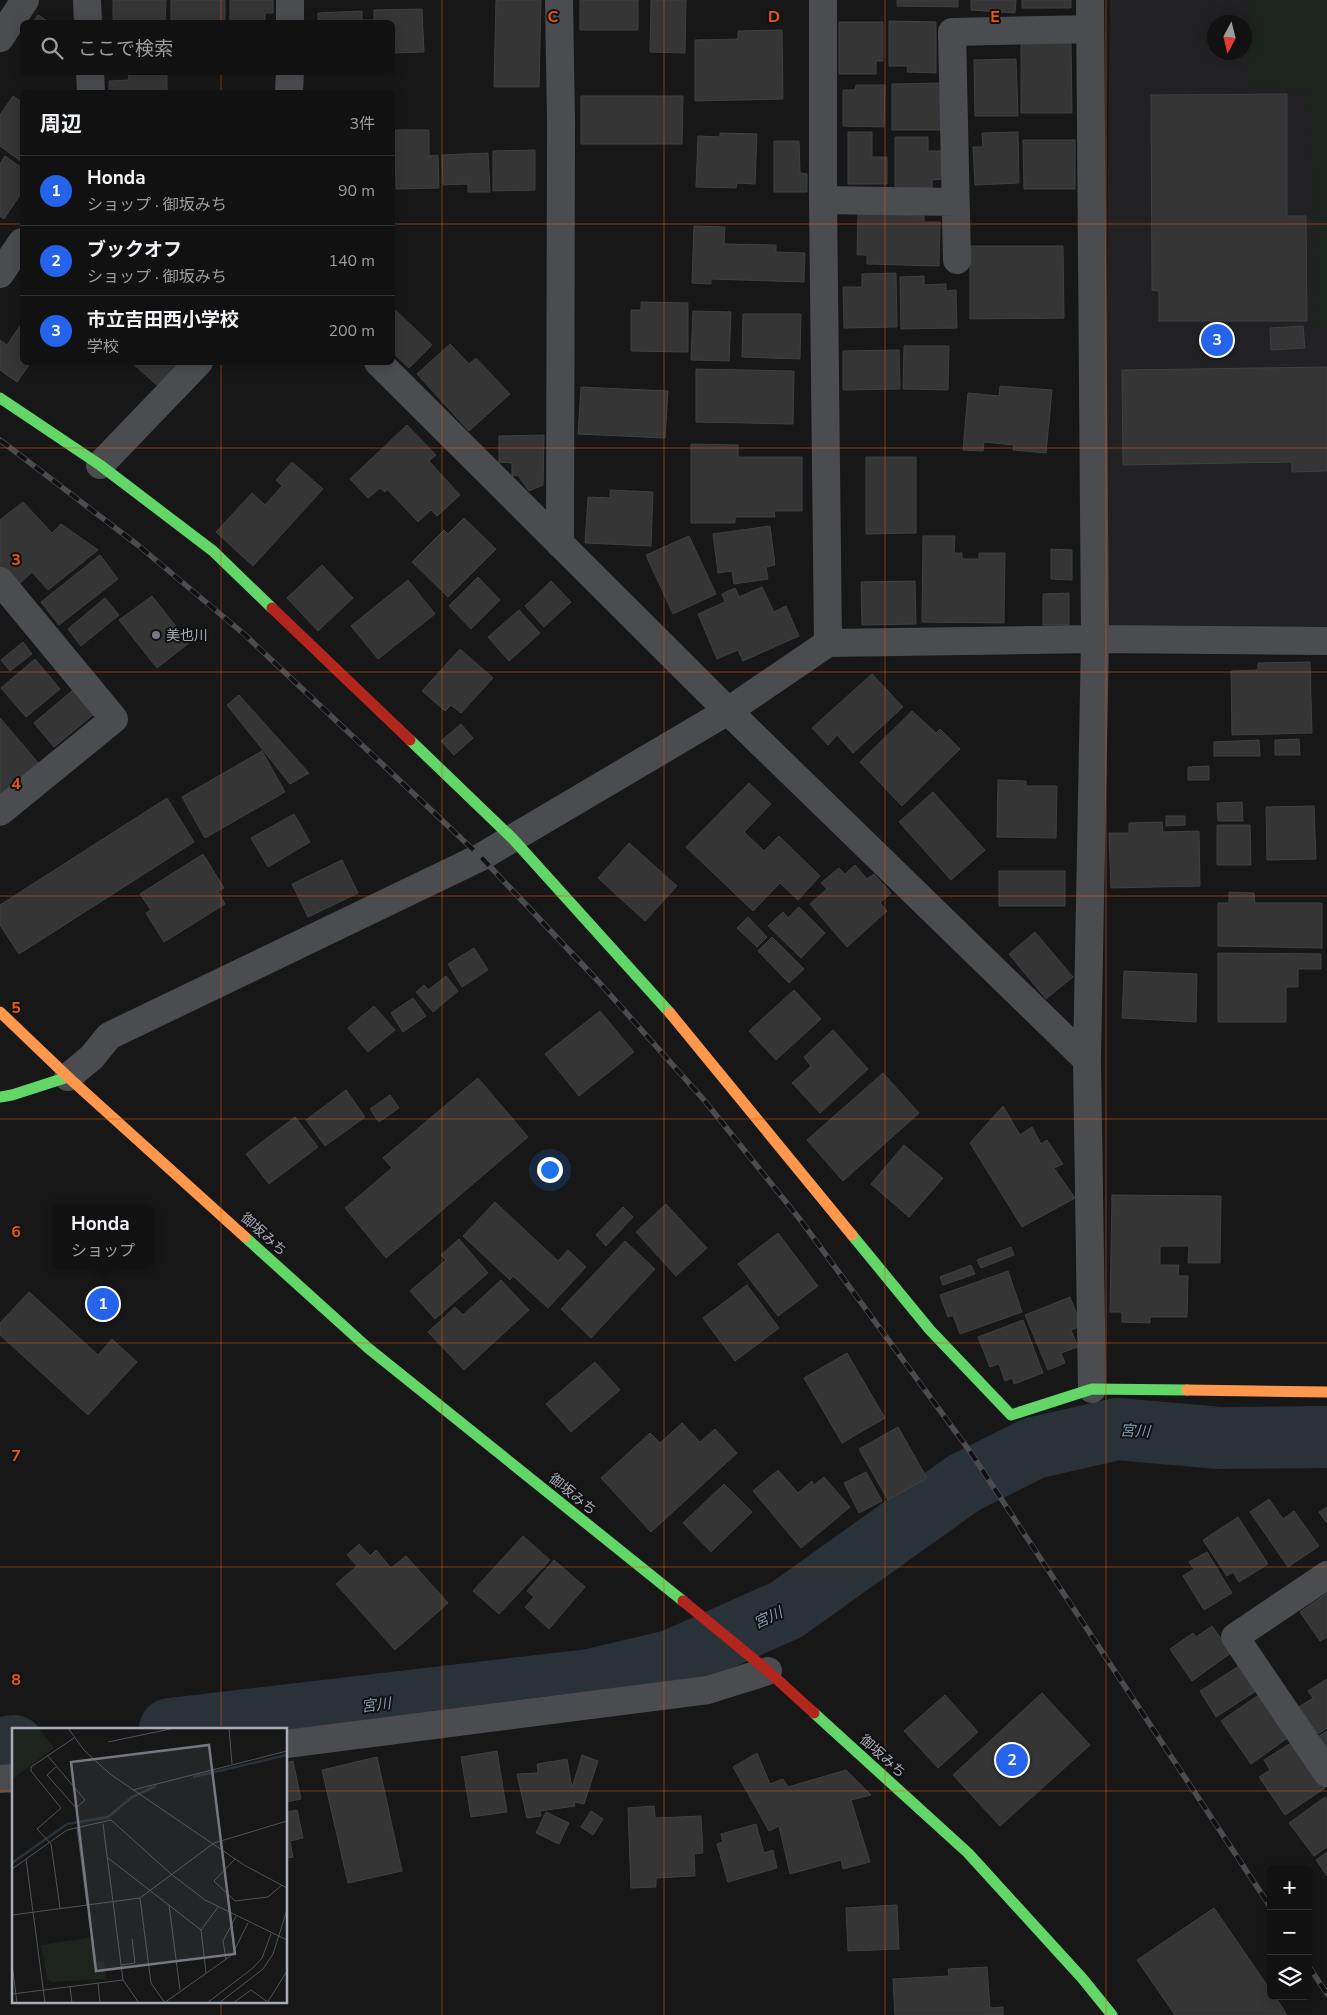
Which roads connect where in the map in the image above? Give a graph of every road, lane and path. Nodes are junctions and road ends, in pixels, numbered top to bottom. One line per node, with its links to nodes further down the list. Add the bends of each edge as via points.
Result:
1 (25, 0): 10 (street)
2 (87, 0): 7 (street)
3 (290, 0): 8 (street)
4 (559, 0): 24 (street)
5 (823, 0): 15 (street)
6 (1090, 0): 9 (street)
7 (88, 20)
8 (290, 20)
9 (1090, 29): 16 (street, via 952,32); 26 (street)
10 (0, 38)
11 (90, 75): 13 (street)
12 (290, 75): 14 (street)
13 (91, 90)
14 (289, 90)
15 (823, 200): 16 (street); 28 (street)
16 (955, 202): 18 (street)
17 (20, 245): 19 (street)
18 (957, 260)
19 (0, 274)
20 (196, 365): 23 (street)
21 (381, 365): 24 (street)
22 (0, 398): 23 (main road)
23 (100, 465): 31 (main road, via 213,551)
24 (560, 544): 29 (street)
25 (0, 582): 30 (street, via 114,719)
26 (1095, 639): 27 (street); 28 (street); 33 (street)
27 (1327, 641)
28 (828, 643): 29 (street)
29 (728, 712): 31 (street); 33 (street)
30 (0, 812)
31 (512, 838): 34 (street, via 416,889 109,1036 92,1057); 36 (main road, via 671,1014 930,1330 1011,1414)
32 (0, 1012): 34 (main road, 御坂みち)
33 (1087, 1060): 36 (street)
34 (68, 1077): 35 (main road); 39 (main road, 御坂みち, via 368,1348)
35 (0, 1097)
36 (1092, 1389): 37 (main road)
37 (1327, 1392)
38 (1327, 1575): 41 (street, via 1234,1637)
39 (768, 1671): 40 (street, via 708,1690); 42 (main road, 御坂みち, via 968,1853)
40 (288, 1744)
41 (1327, 1773)
42 (1112, 2015)

